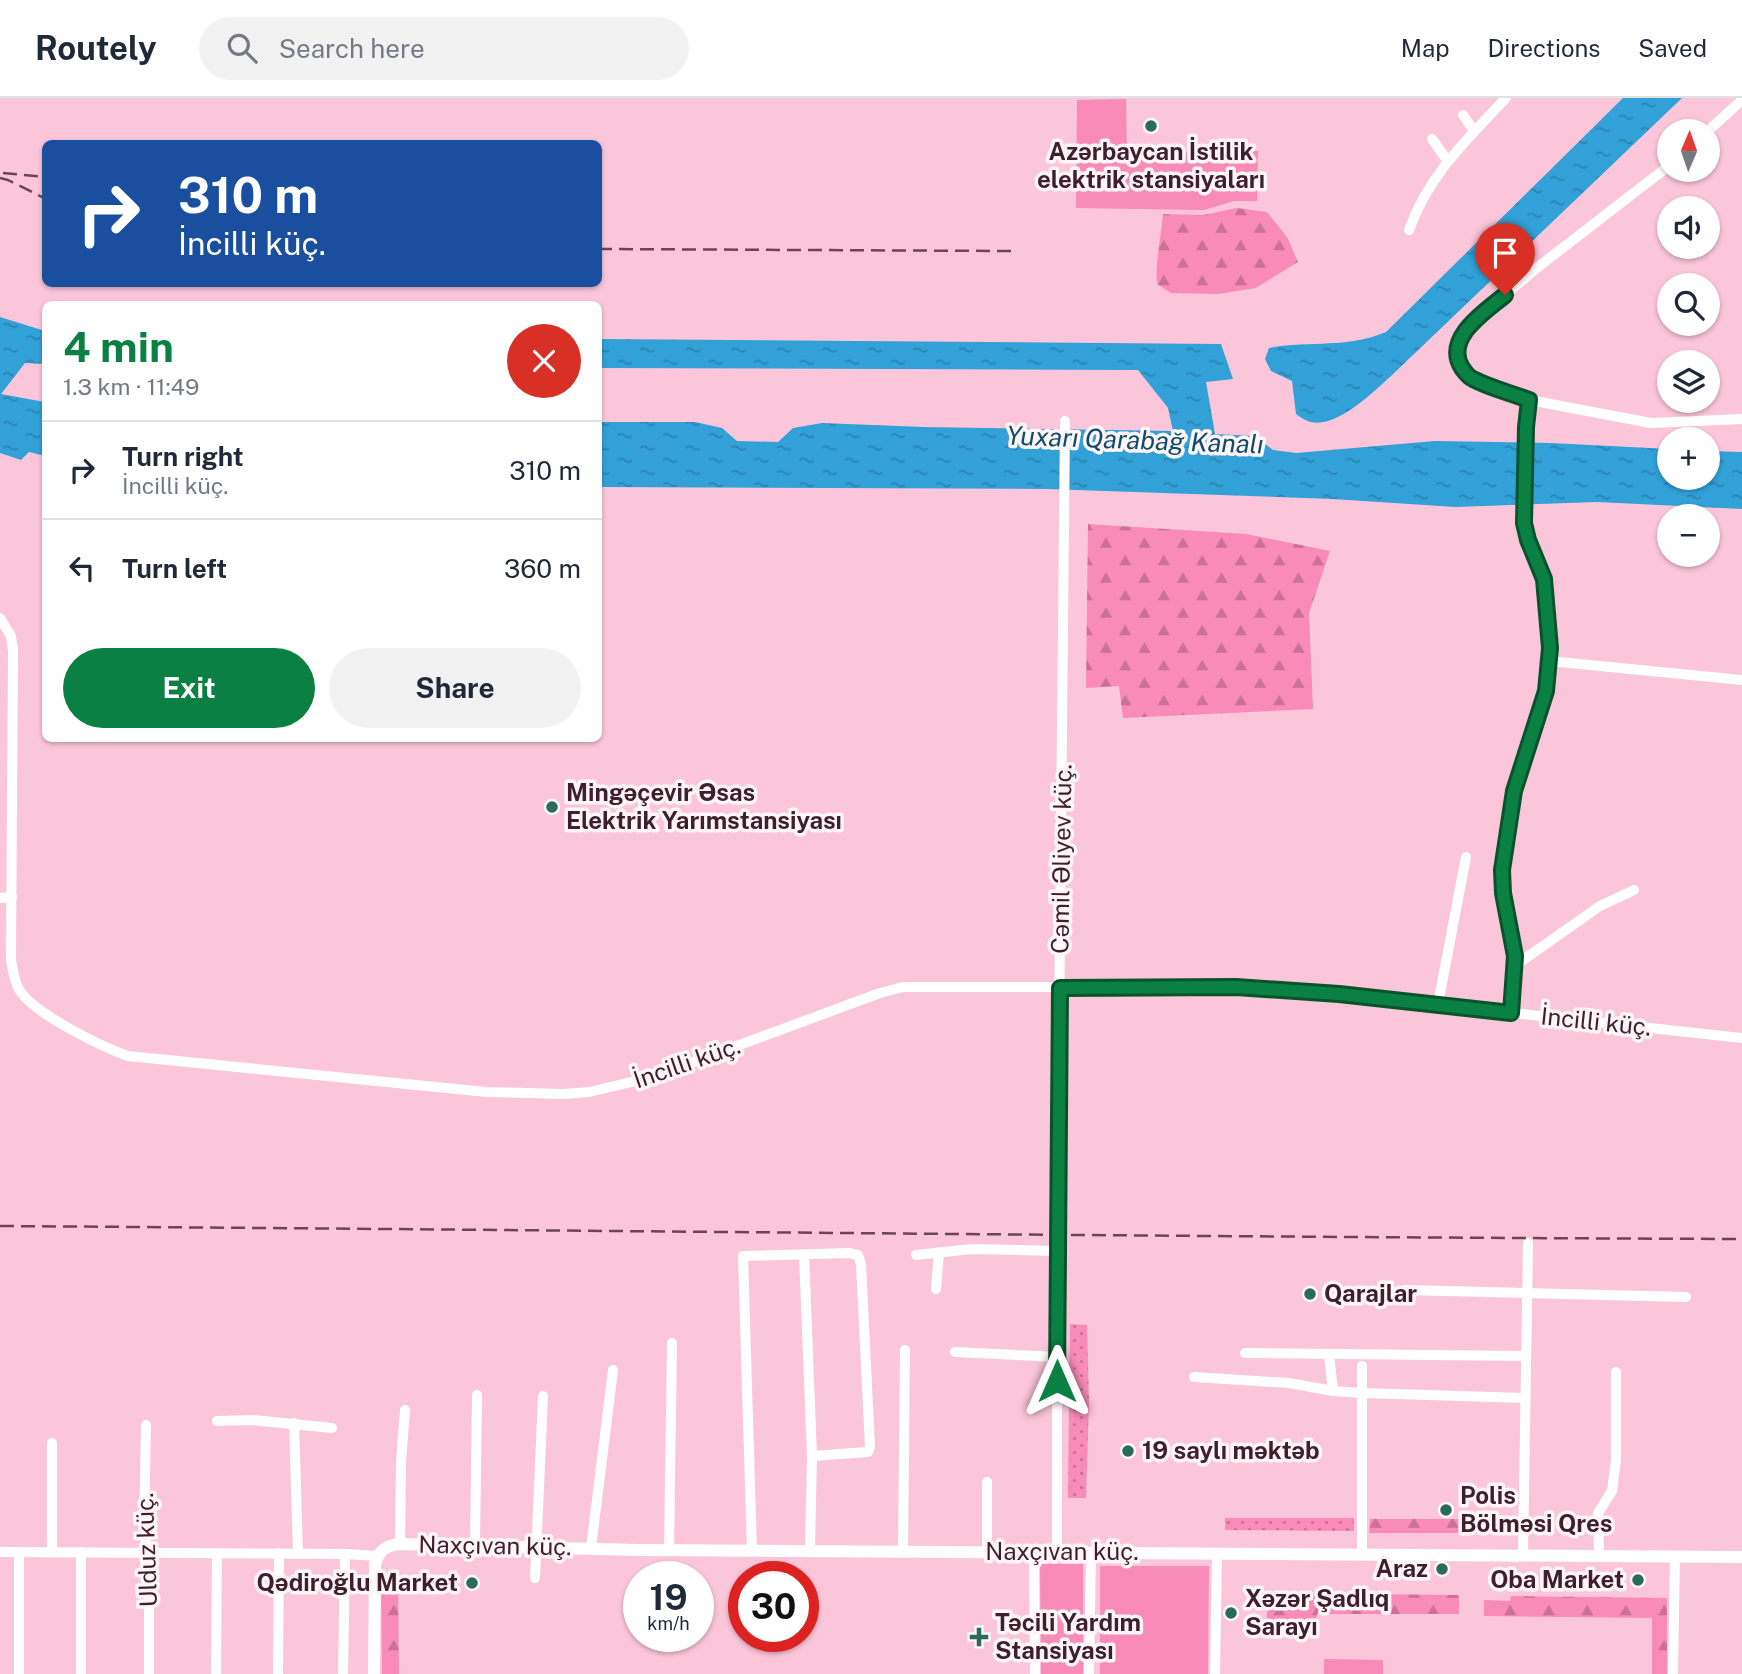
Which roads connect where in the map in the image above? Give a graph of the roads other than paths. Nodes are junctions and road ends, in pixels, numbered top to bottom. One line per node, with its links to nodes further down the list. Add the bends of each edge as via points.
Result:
1 (1506, 98): 5 (street)
2 (1742, 100): 4 (street)
3 (1463, 115): 5 (street)
4 (1720, 120)
5 (1474, 131): 7 (street)
6 (1432, 139): 7 (street)
7 (1447, 160): 9 (street, via 1416,209)
8 (1657, 175): 10 (street, via 1538,267 1462,336 1460,365 1470,378)
9 (1409, 230)
10 (1529, 400): 11 (street, via 1651,424); 14 (street, via 1526,534 1544,579)
11 (1742, 419)
12 (1065, 421): 21 (street, Cəmil Əliyev küç.)
13 (0, 618): 18 (street, İncilli küç., via 13,650)
14 (1549, 661): 15 (street); 20 (street, via 1541,709 1514,791 1502,870)
15 (1742, 680)
16 (1466, 857): 22 (street)
17 (1634, 890): 20 (street, via 1600,906)
18 (12, 897): 19 (street); 21 (street, İncilli küç., via 11,960 20,991 32,1003 109,1049 162,1061 486,1092 564,1094 621,1086 903,987)
19 (0, 898)
20 (1516, 965): 23 (street)
21 (1060, 988): 22 (street, İncilli küç., via 1236,987); 26 (street, Cəmil Əliyev küç.)
22 (1438, 1004): 23 (street, İncilli küç.)
23 (1511, 1013): 24 (street, İncilli küç.)
24 (1742, 1038)
25 (1528, 1243): 32 (street)
26 (1056, 1251): 27 (street); 40 (street, Cəmil Əliyev küç.)
27 (939, 1252): 29 (street); 30 (street)
28 (804, 1254): 56 (street); 56 (street, via 858,1255 869,1434 868,1452); 65 (street, via 748,1255 741,1264)
29 (916, 1255)
30 (936, 1289)
31 (1404, 1290): 32 (street)
32 (1528, 1293): 33 (street); 39 (street)
33 (1686, 1297)
34 (672, 1343): 62 (street)
35 (905, 1350): 66 (street)
36 (955, 1352): 40 (street)
37 (1245, 1353): 38 (street)
38 (1329, 1354): 39 (street); 45 (street)
39 (1526, 1356): 49 (street)
40 (1057, 1357): 72 (street, Cəmil Əliyev küç.)
41 (1362, 1366): 46 (street)
42 (613, 1370): 61 (street)
43 (1616, 1372): 83 (street, via 1616,1460 1612,1490 1598,1513)
44 (1194, 1377): 45 (street, via 1289,1383)
45 (1333, 1391): 46 (street)
46 (1362, 1393): 49 (street); 80 (street)
47 (477, 1395): 59 (street)
48 (543, 1396): 60 (street)
49 (1525, 1398): 82 (street)
50 (405, 1410): 58 (street)
51 (217, 1421): 52 (street)
52 (294, 1423): 54 (street); 76 (street)
53 (146, 1425): 70 (street, Ulduz küç.)
54 (332, 1428)
55 (52, 1443): 64 (street)
56 (812, 1455): 63 (street)
57 (987, 1482): 71 (street)
58 (400, 1544): 59 (street, Naxçıvan küç.); 77 (street, Naxçıvan küç.)
59 (475, 1546): 60 (street, Naxçıvan küç.)
60 (536, 1547): 61 (street, Naxçıvan küç.); 86 (street)
61 (591, 1548): 62 (street, Naxçıvan küç.)
62 (669, 1550): 65 (street, Naxçıvan küç.)
63 (810, 1550): 65 (street, Naxçıvan küç.); 66 (street, Naxçıvan küç.)
64 (52, 1551): 68 (street, Naxçıvan küç.); 69 (street, Naxçıvan küç.)
65 (752, 1551)
66 (903, 1551): 71 (street, Naxçıvan küç.)
67 (0, 1552): 68 (street, Naxçıvan küç.)
68 (19, 1552): 87 (street)
69 (81, 1552): 70 (street, Naxçıvan küç.); 88 (street)
70 (147, 1552): 74 (street, Naxçıvan küç.); 89 (street, Ulduz küç.)
71 (987, 1552): 78 (street, Naxçıvan küç.)
72 (1057, 1552): 73 (street, Naxçıvan küç.); 78 (street, Naxçıvan küç.)
73 (1091, 1552): 79 (street, Naxçıvan küç.); 95 (street)
74 (217, 1553): 75 (street, Naxçıvan küç.); 90 (street)
75 (279, 1553): 76 (street, Naxçıvan küç.); 91 (street)
76 (298, 1553): 81 (street, Naxçıvan küç.)
77 (380, 1553): 81 (street, Naxçıvan küç.); 93 (street, via 374,1584)
78 (1034, 1553): 94 (street)
79 (1217, 1553): 80 (street, Naxçıvan küç.); 96 (street)
80 (1362, 1553): 82 (street, Naxçıvan küç.)
81 (345, 1554): 92 (street)
82 (1523, 1555): 83 (street, Naxçıvan küç.)
83 (1599, 1556): 84 (street, Naxçıvan küç.)
84 (1675, 1557): 85 (street, Naxçıvan küç.); 97 (street)
85 (1742, 1557)
86 (535, 1578)
87 (19, 1674)
88 (80, 1674)
89 (149, 1674)
90 (216, 1674)
91 (278, 1674)
92 (343, 1674)
93 (374, 1674)
94 (1035, 1674)
95 (1089, 1674)
96 (1215, 1674)
97 (1673, 1674)

